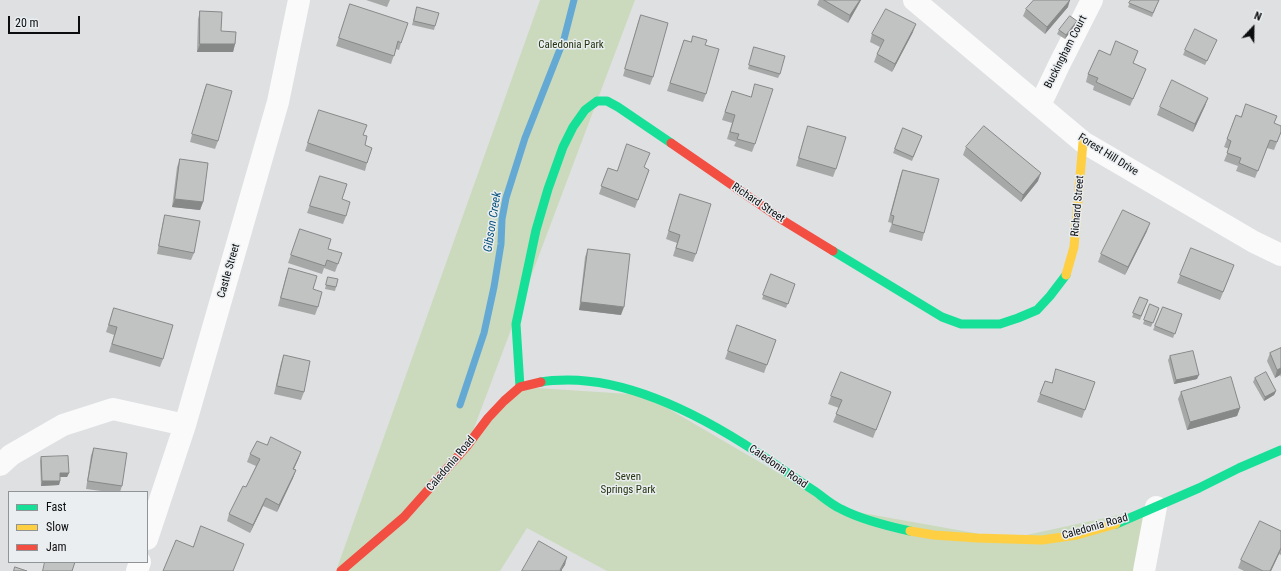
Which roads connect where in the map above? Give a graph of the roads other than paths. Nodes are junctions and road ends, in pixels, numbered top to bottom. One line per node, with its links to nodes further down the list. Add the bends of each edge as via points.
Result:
1 (299, 0): 8 (street, Castle Street, via 278,102)
2 (914, 0): 4 (street, Forest Hill Drive)
3 (1092, 0): 4 (street, Buckingham Court)
4 (1040, 105): 5 (street, Forest Hill Drive)
5 (1083, 142): 6 (street, Forest Hill Drive, via 1254,242); 7 (street, Richard Street, via 1074,247 1066,275 1037,310 1000,324 961,324 942,317 784,221 618,107 597,101 585,110 563,147 536,230 516,324)
6 (1281, 255)
7 (520, 387): 11 (street, Caledonia Road, via 548,380 578,380 613,385 645,395 724,432 758,452 840,509 870,521 902,529 970,538 1042,540 1077,535 1118,523); 13 (street, Caledonia Road, via 488,418 467,446 404,517)
8 (185, 425): 10 (street, via 112,409 62,426 11,455); 12 (street, Castle Street)
9 (1281, 450): 11 (street, Caledonia Road)
10 (0, 465)
11 (1156, 507): 14 (street)
12 (148, 536)
13 (341, 571)
14 (1144, 571)

